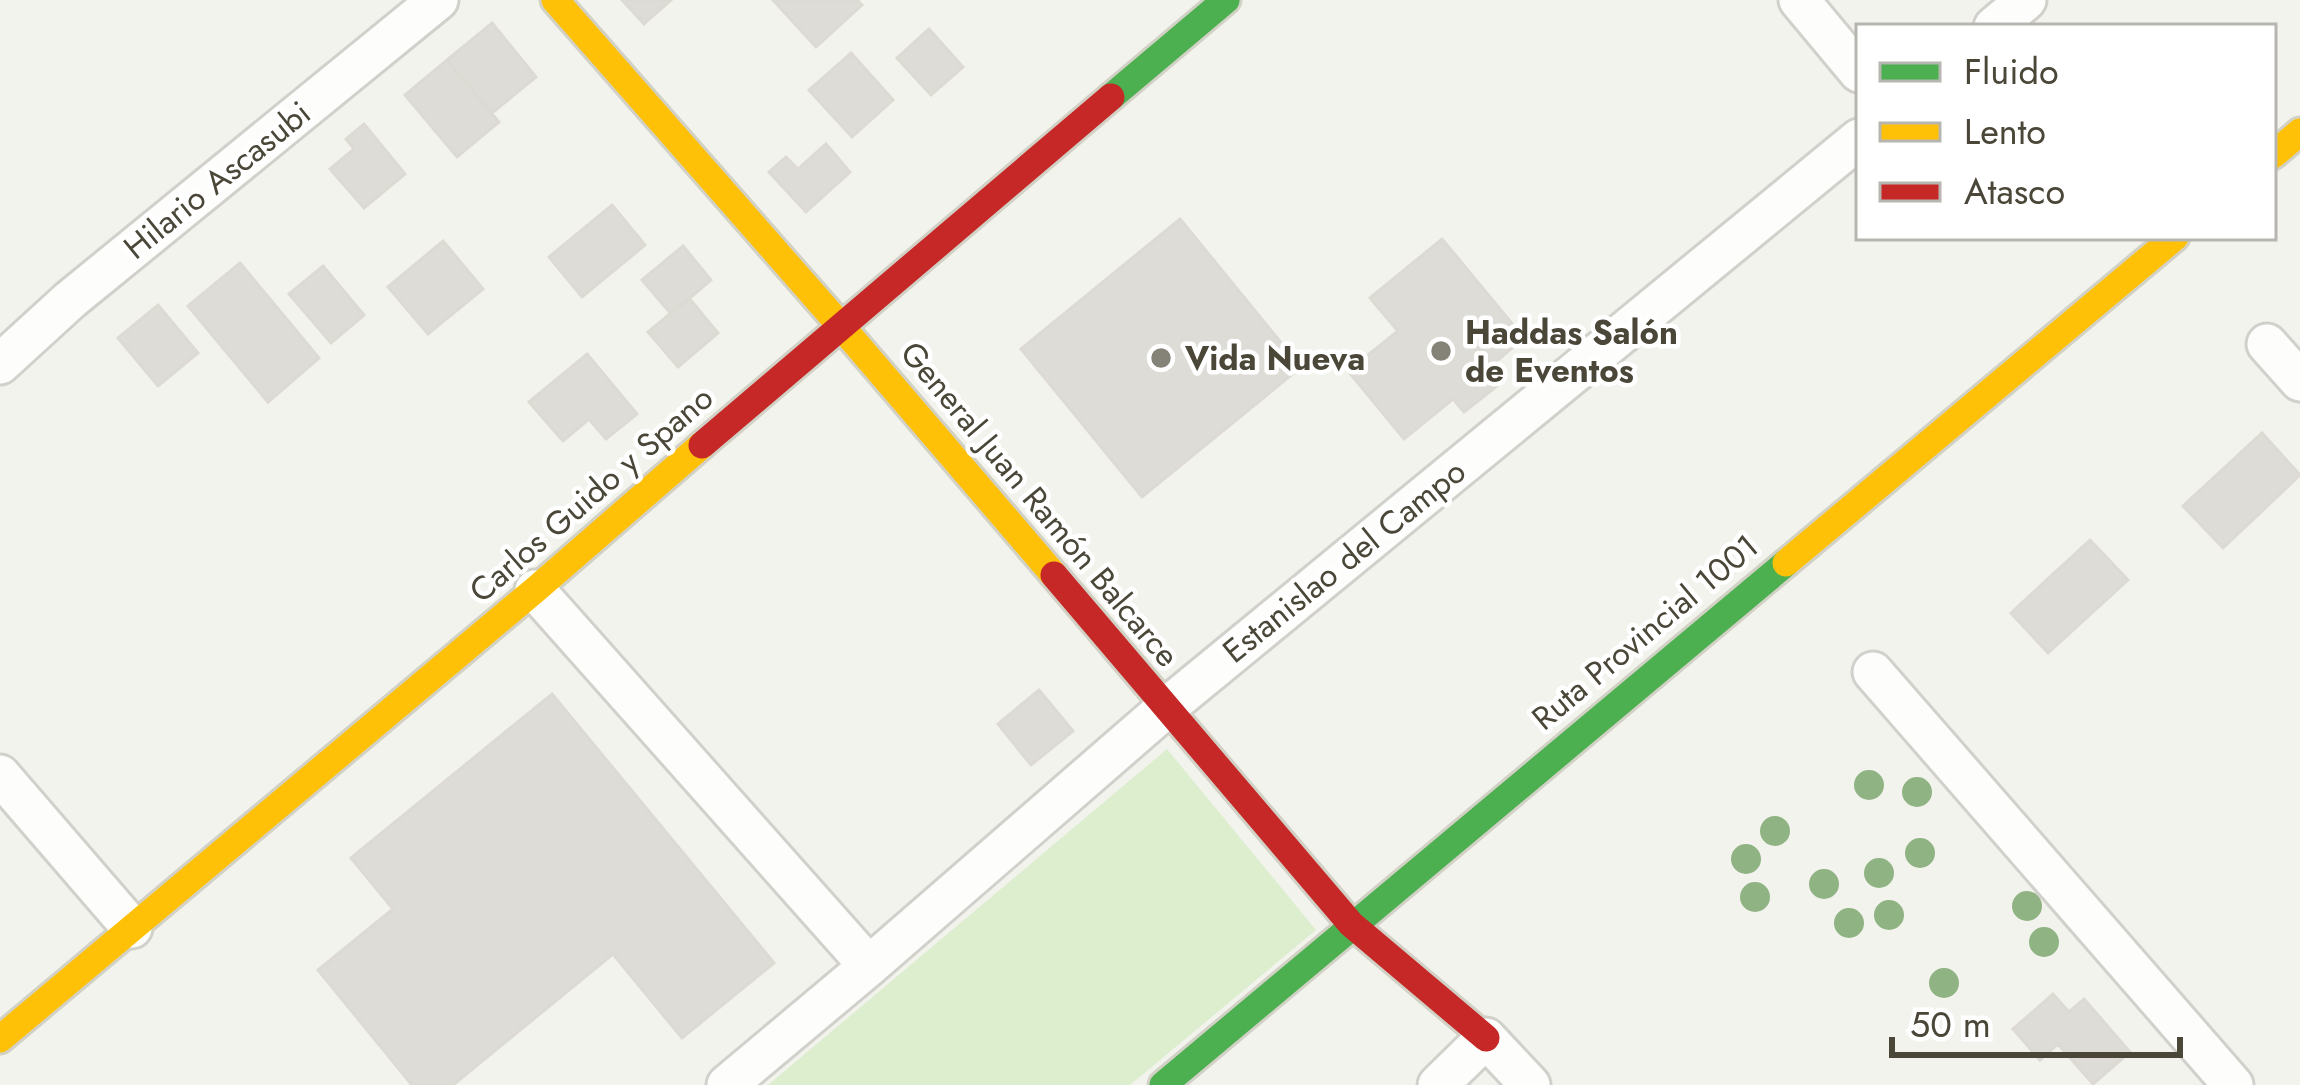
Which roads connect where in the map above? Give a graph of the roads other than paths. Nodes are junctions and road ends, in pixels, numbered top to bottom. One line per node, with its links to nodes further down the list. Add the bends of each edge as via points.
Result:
1 (438, 0): 14 (street, Hilario Ascasubi)
2 (554, 0): 12 (street, General Juan Ramón Balcarce)
3 (1226, 0): 12 (street, Carlos Guido y Spano)
4 (1799, 0): 7 (street)
5 (2026, 0): 6 (street)
6 (1998, 24)
7 (1856, 68)
8 (2300, 132): 10 (street)
9 (1856, 141): 18 (street, Estanislao del Campo)
10 (2276, 152)
11 (2171, 240): 20 (street, Ruta Provincial 1001)
12 (840, 326): 16 (street, Carlos Guido y Spano); 18 (street, General Juan Ramón Balcarce)
13 (2267, 344): 15 (street)
14 (0, 364)
15 (2300, 382)
16 (535, 590): 21 (street, Carlos Guido y Spano); 22 (street)
17 (1873, 671): 29 (street)
18 (1166, 708): 20 (street, General Juan Ramón Balcarce); 22 (street, Estanislao del Campo)
19 (0, 775): 21 (street)
20 (1352, 924): 23 (street, General Juan Ramón Balcarce); 26 (street, Ruta Provincial 1001)
21 (132, 928): 24 (street, Carlos Guido y Spano)
22 (869, 966): 25 (street, Estanislao del Campo)
23 (1486, 1038): 27 (street); 28 (street)
24 (0, 1039)
25 (727, 1085)
26 (1163, 1085)
27 (1438, 1085)
28 (1530, 1085)
29 (2233, 1085)

